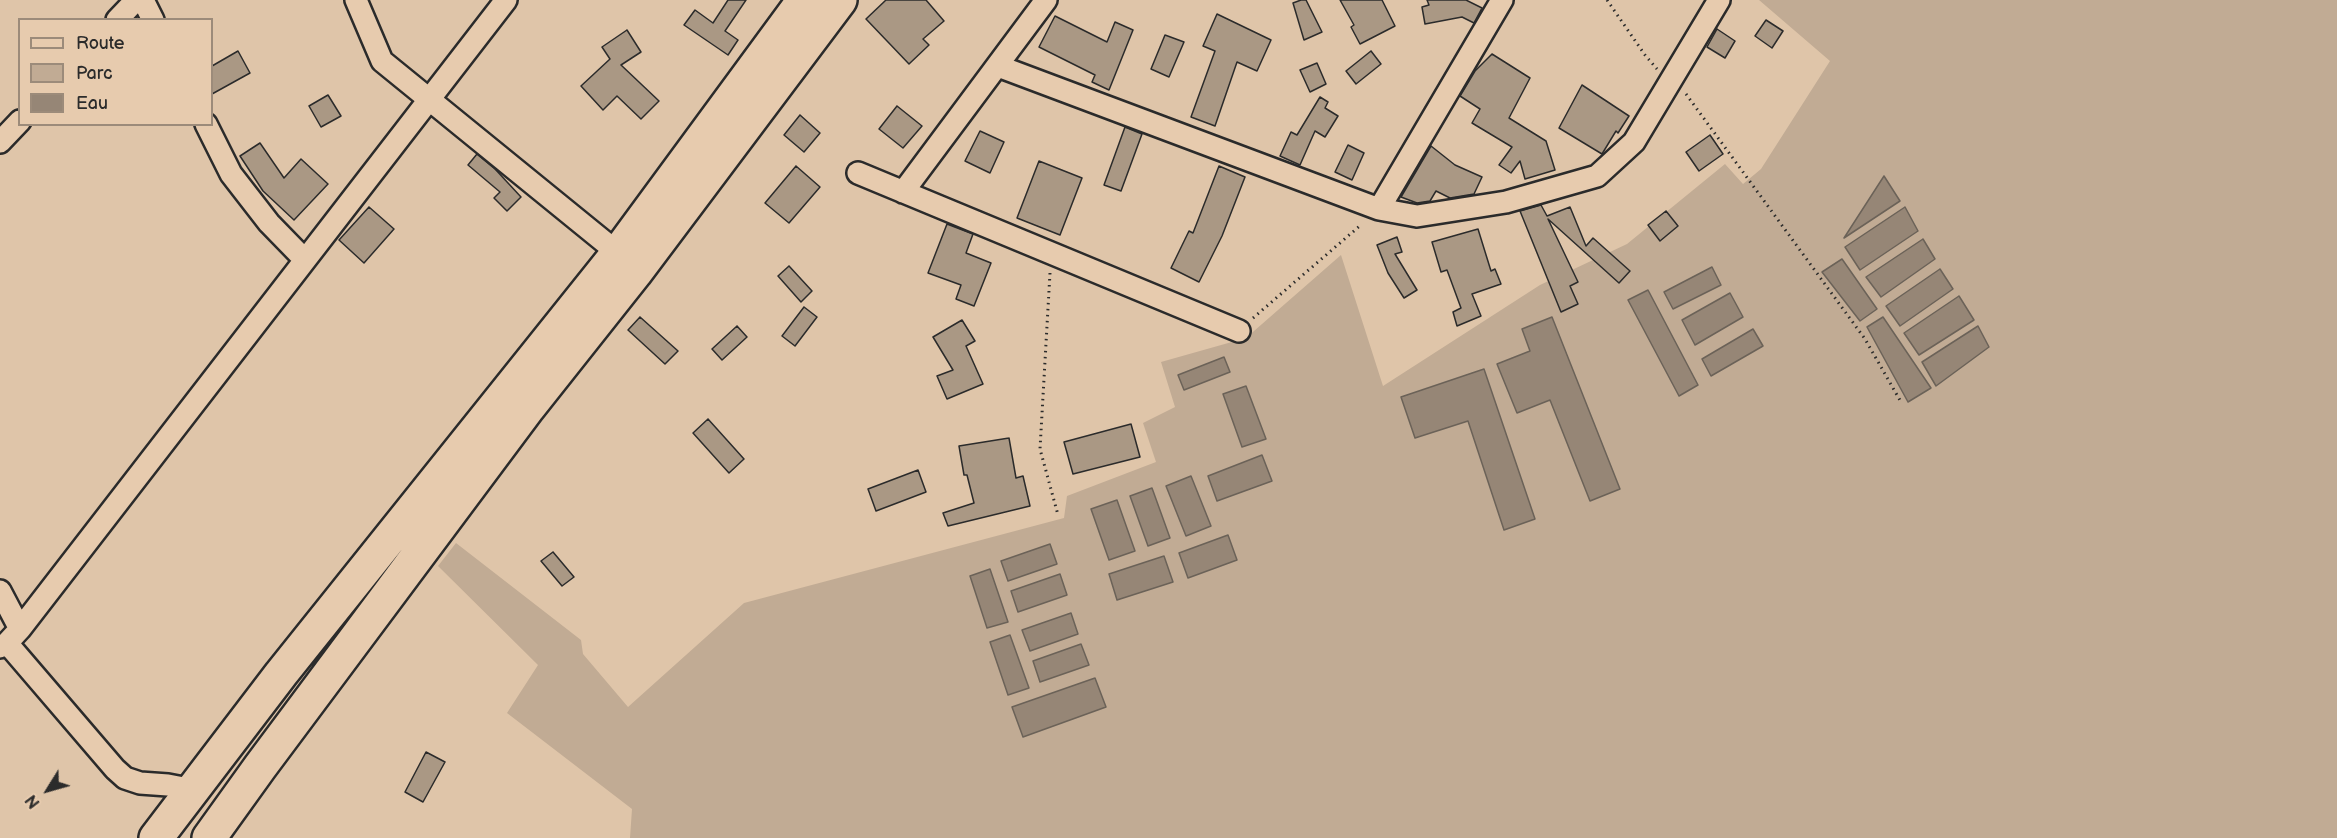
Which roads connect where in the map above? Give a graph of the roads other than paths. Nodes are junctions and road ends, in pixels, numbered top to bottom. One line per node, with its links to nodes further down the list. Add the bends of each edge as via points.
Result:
1 (136, 0): 10 (street)
2 (143, 0): 11 (street)
3 (356, 0): 13 (street, via 382,61)
4 (506, 0): 13 (street)
5 (804, 0): 20 (highway)
6 (840, 0): 27 (highway, via 635,273 514,426)
7 (1046, 0): 12 (street)
8 (1502, 0): 19 (street)
9 (1719, 0): 19 (street, via 1634,142 1597,176 1506,202 1417,216)
10 (119, 18)
11 (152, 18)
12 (998, 66): 18 (street); 19 (street)
13 (429, 99): 20 (street); 21 (street)
14 (18, 124): 16 (street)
15 (207, 126): 21 (street, via 238,183 268,223)
16 (0, 142)
17 (858, 173): 18 (street)
18 (903, 192): 22 (street)
19 (1379, 209)
20 (618, 253): 25 (highway, via 281,674)
21 (305, 260): 24 (street)
22 (1239, 330)
23 (0, 591): 24 (street)
24 (9, 640): 25 (street, via 125,778)
25 (194, 790): 26 (highway)
26 (156, 838)
27 (209, 838)

